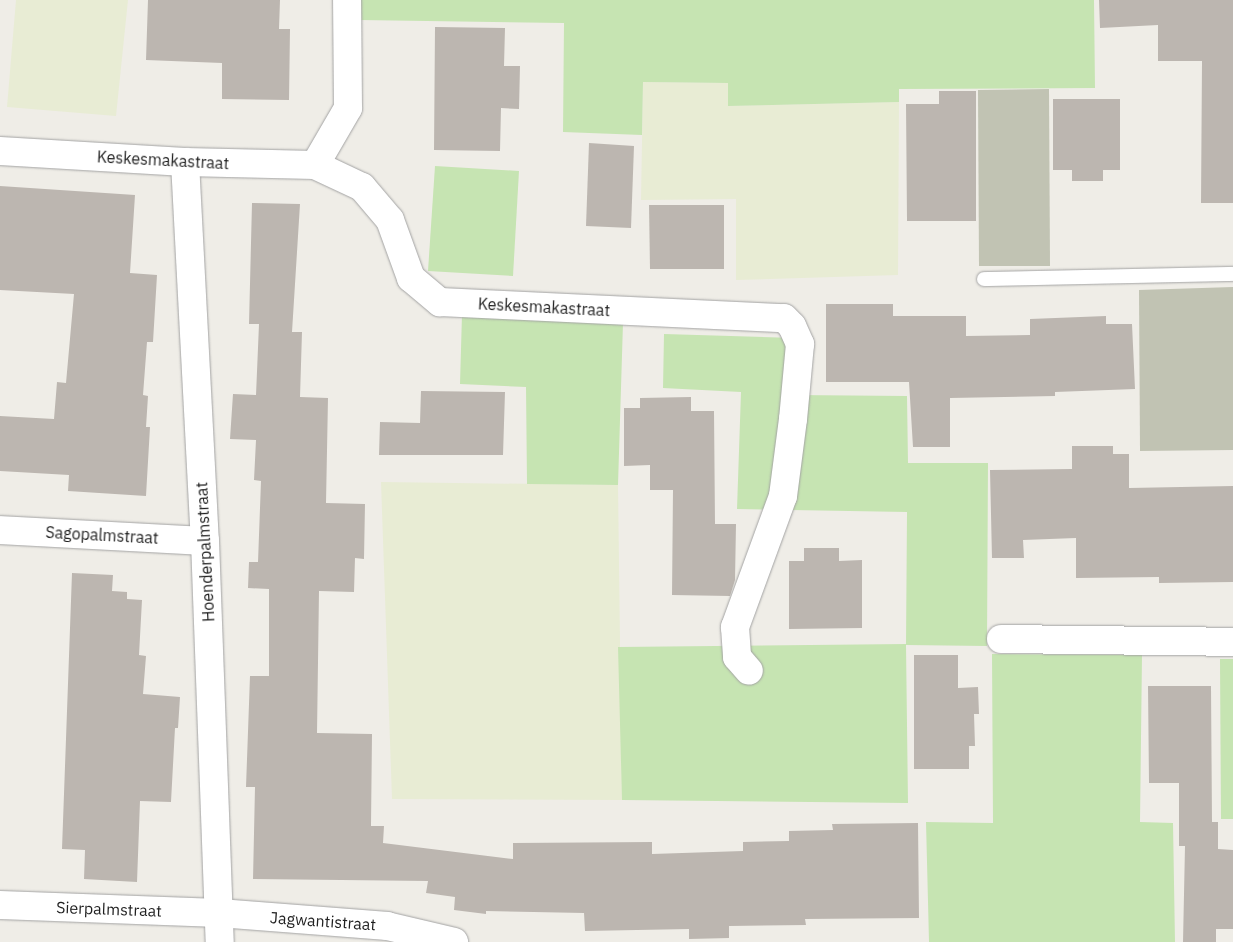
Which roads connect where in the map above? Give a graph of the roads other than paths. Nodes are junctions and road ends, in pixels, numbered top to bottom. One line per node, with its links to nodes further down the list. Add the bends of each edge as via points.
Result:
1 (347, 0): 4 (street, via 348,108)
2 (0, 151): 3 (street, Keskesmakastraat)
3 (185, 162): 4 (street, Keskesmakastraat); 8 (street, Hoenderpalmstraat)
4 (315, 165): 11 (street, Keskesmakastraat, via 362,187 390,220 411,278 440,302 784,318 792,326 800,344 783,496 735,627 737,656)
5 (1233, 274): 6 (lane)
6 (984, 279)
7 (0, 530): 8 (street, Sagopalmstraat)
8 (205, 541): 13 (street, Hoenderpalmstraat)
9 (1001, 639): 10 (street)
10 (1233, 642)
11 (749, 671)
12 (0, 905): 13 (street, Sierpalmstraat)
13 (219, 913): 14 (street, Hoenderpalmstraat); 15 (street, Jagwantistraat, via 387,926)
14 (220, 942)
15 (454, 942)

